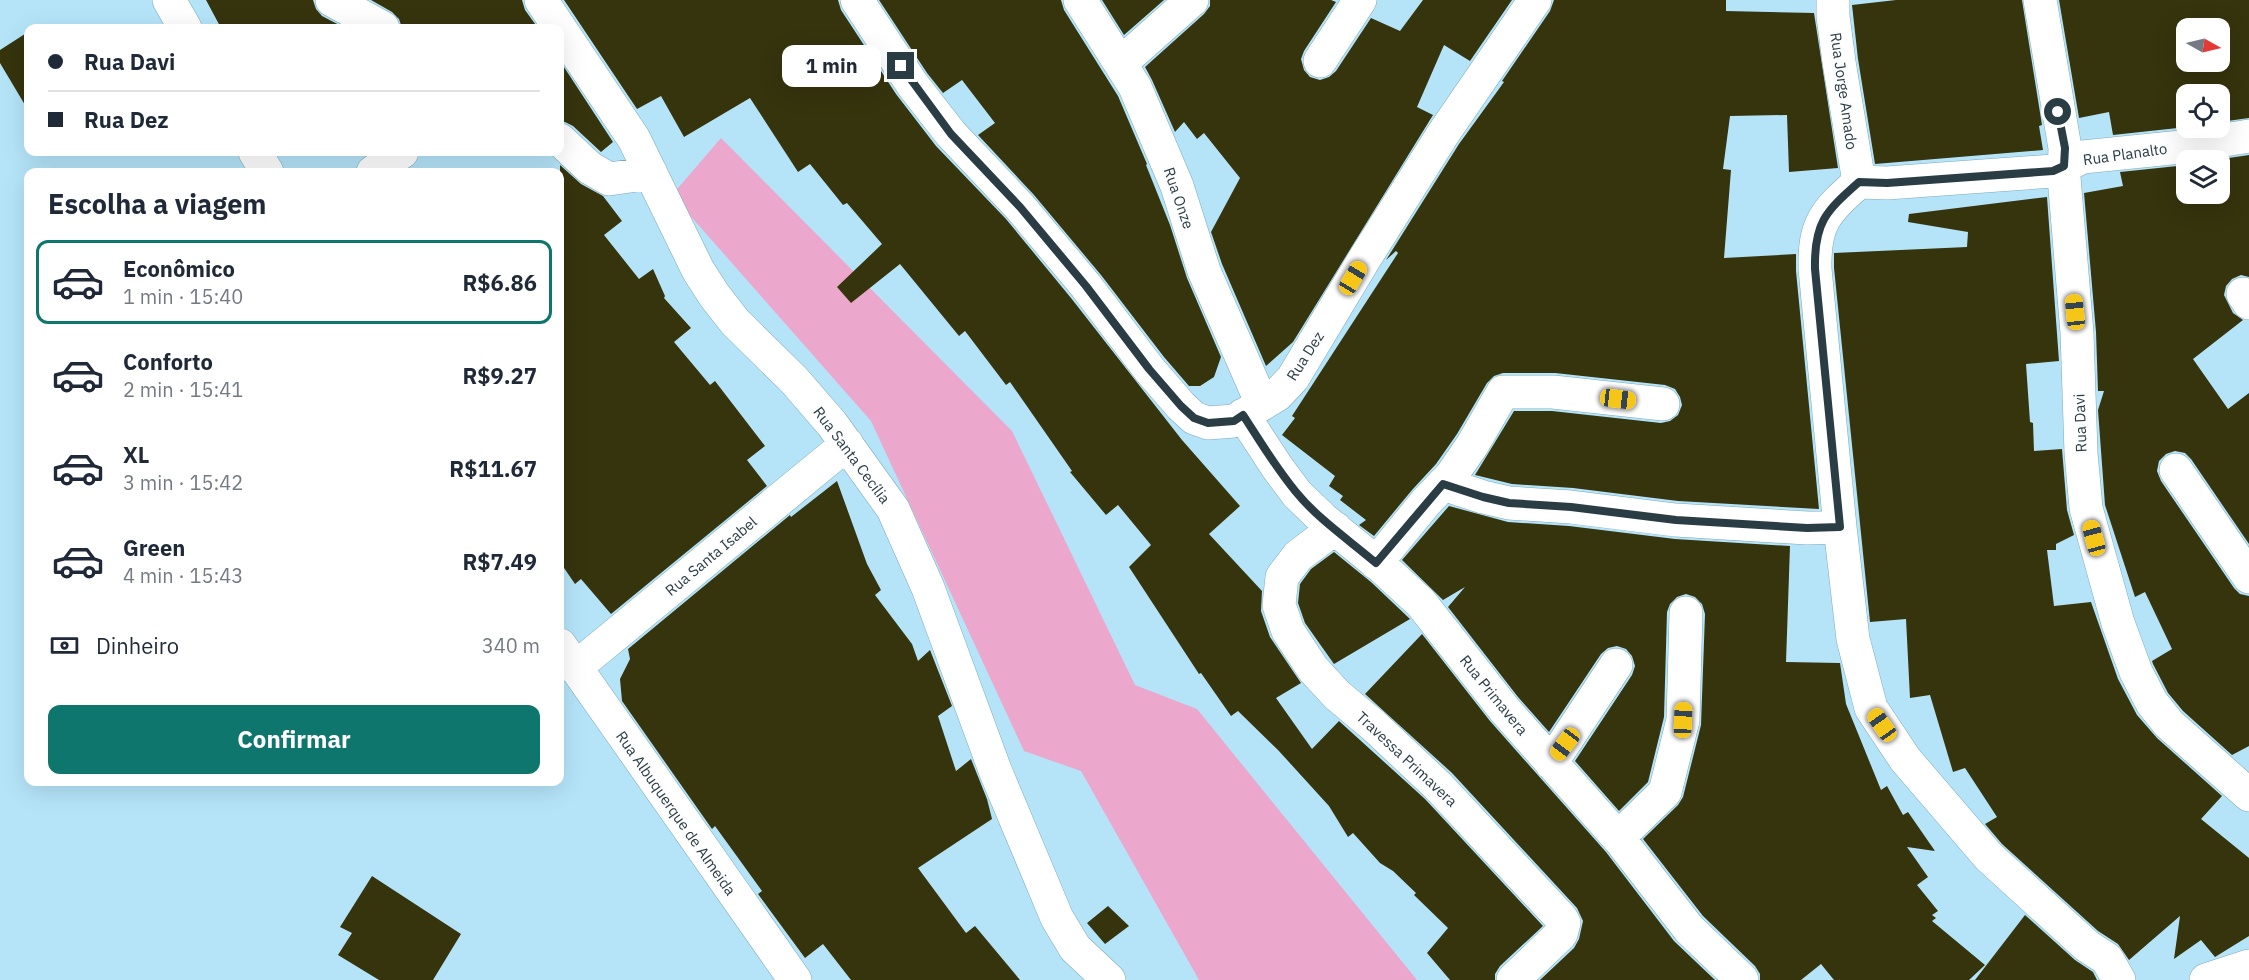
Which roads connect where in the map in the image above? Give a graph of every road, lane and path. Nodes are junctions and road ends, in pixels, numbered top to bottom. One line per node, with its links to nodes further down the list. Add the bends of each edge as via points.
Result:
1 (169, 0): 11 (street)
2 (332, 0): 12 (street)
3 (541, 0): 13 (street, Rua Santa Cecília)
4 (857, 0): 25 (street, Rua Dez, via 912,84 951,134 1020,207 1181,406 1194,418 1208,423 1234,421)
5 (1080, 0): 16 (street, Rua Onze)
6 (1192, 0): 16 (street)
7 (1360, 0): 15 (street)
8 (1535, 0): 25 (street, Rua Dez, via 1443,134 1293,378)
9 (1833, 0): 23 (street, Rua Jorge Amado)
10 (2040, 0): 20 (street, Rua Davi, via 2065,148)
11 (183, 24)
12 (376, 24)
13 (557, 24)
14 (564, 34): 22 (street, Rua Santa Cecília, via 634,139)
15 (1320, 61)
16 (1121, 63): 25 (street, Rua Onze, via 1177,186)
17 (2249, 135): 20 (street, Rua Planalto, via 2083,157)
18 (564, 144): 22 (street, via 590,168 609,179)
19 (396, 156): 21 (street)
20 (2064, 166): 23 (street, Rua Planalto, via 2053,171); 37 (street, Rua Davi, via 2085,508 2118,623 2152,703)
21 (379, 168)
22 (651, 173): 26 (street, Rua Santa Cecília, via 714,295 735,322 794,380)
23 (1859, 182): 29 (street, via 1837,201 1819,228 1815,243)
24 (1663, 404): 28 (street, via 1506,391)
25 (1252, 410): 30 (street, Rua Primavera, via 1277,467 1297,494)
26 (847, 444): 34 (street, Rua Santa Isabel); 41 (street, Rua Santa Cecília, via 893,509 1057,918 1075,948)
27 (2176, 471): 32 (street)
28 (1443, 484): 29 (street, via 1509,503 1676,520); 31 (street)
29 (1840, 527): 44 (street, via 1853,639 1871,708 1905,759 1989,857 2107,959)
30 (1335, 528): 31 (street, Rua Primavera); 42 (street, Travessa Primavera, via 1287,569 1278,605 1284,622 1304,656 1337,695 1438,786 1561,918 1561,934)
31 (1376, 563): 36 (street, Rua Primavera, via 1421,603)
32 (2249, 577)
33 (1686, 613): 38 (street, via 1683,720 1665,792)
34 (567, 656): 40 (street, Rua Albuquerque de Almeida)
35 (1616, 665): 36 (street)
36 (1551, 763): 38 (street, Rua Primavera)
37 (2249, 795)
38 (1620, 840): 43 (street, Rua Primavera, via 1689,929)
39 (2249, 966): 45 (street)
40 (795, 980)
41 (1109, 980)
42 (1513, 980)
43 (1743, 980)
44 (2119, 980)
45 (2206, 980)

